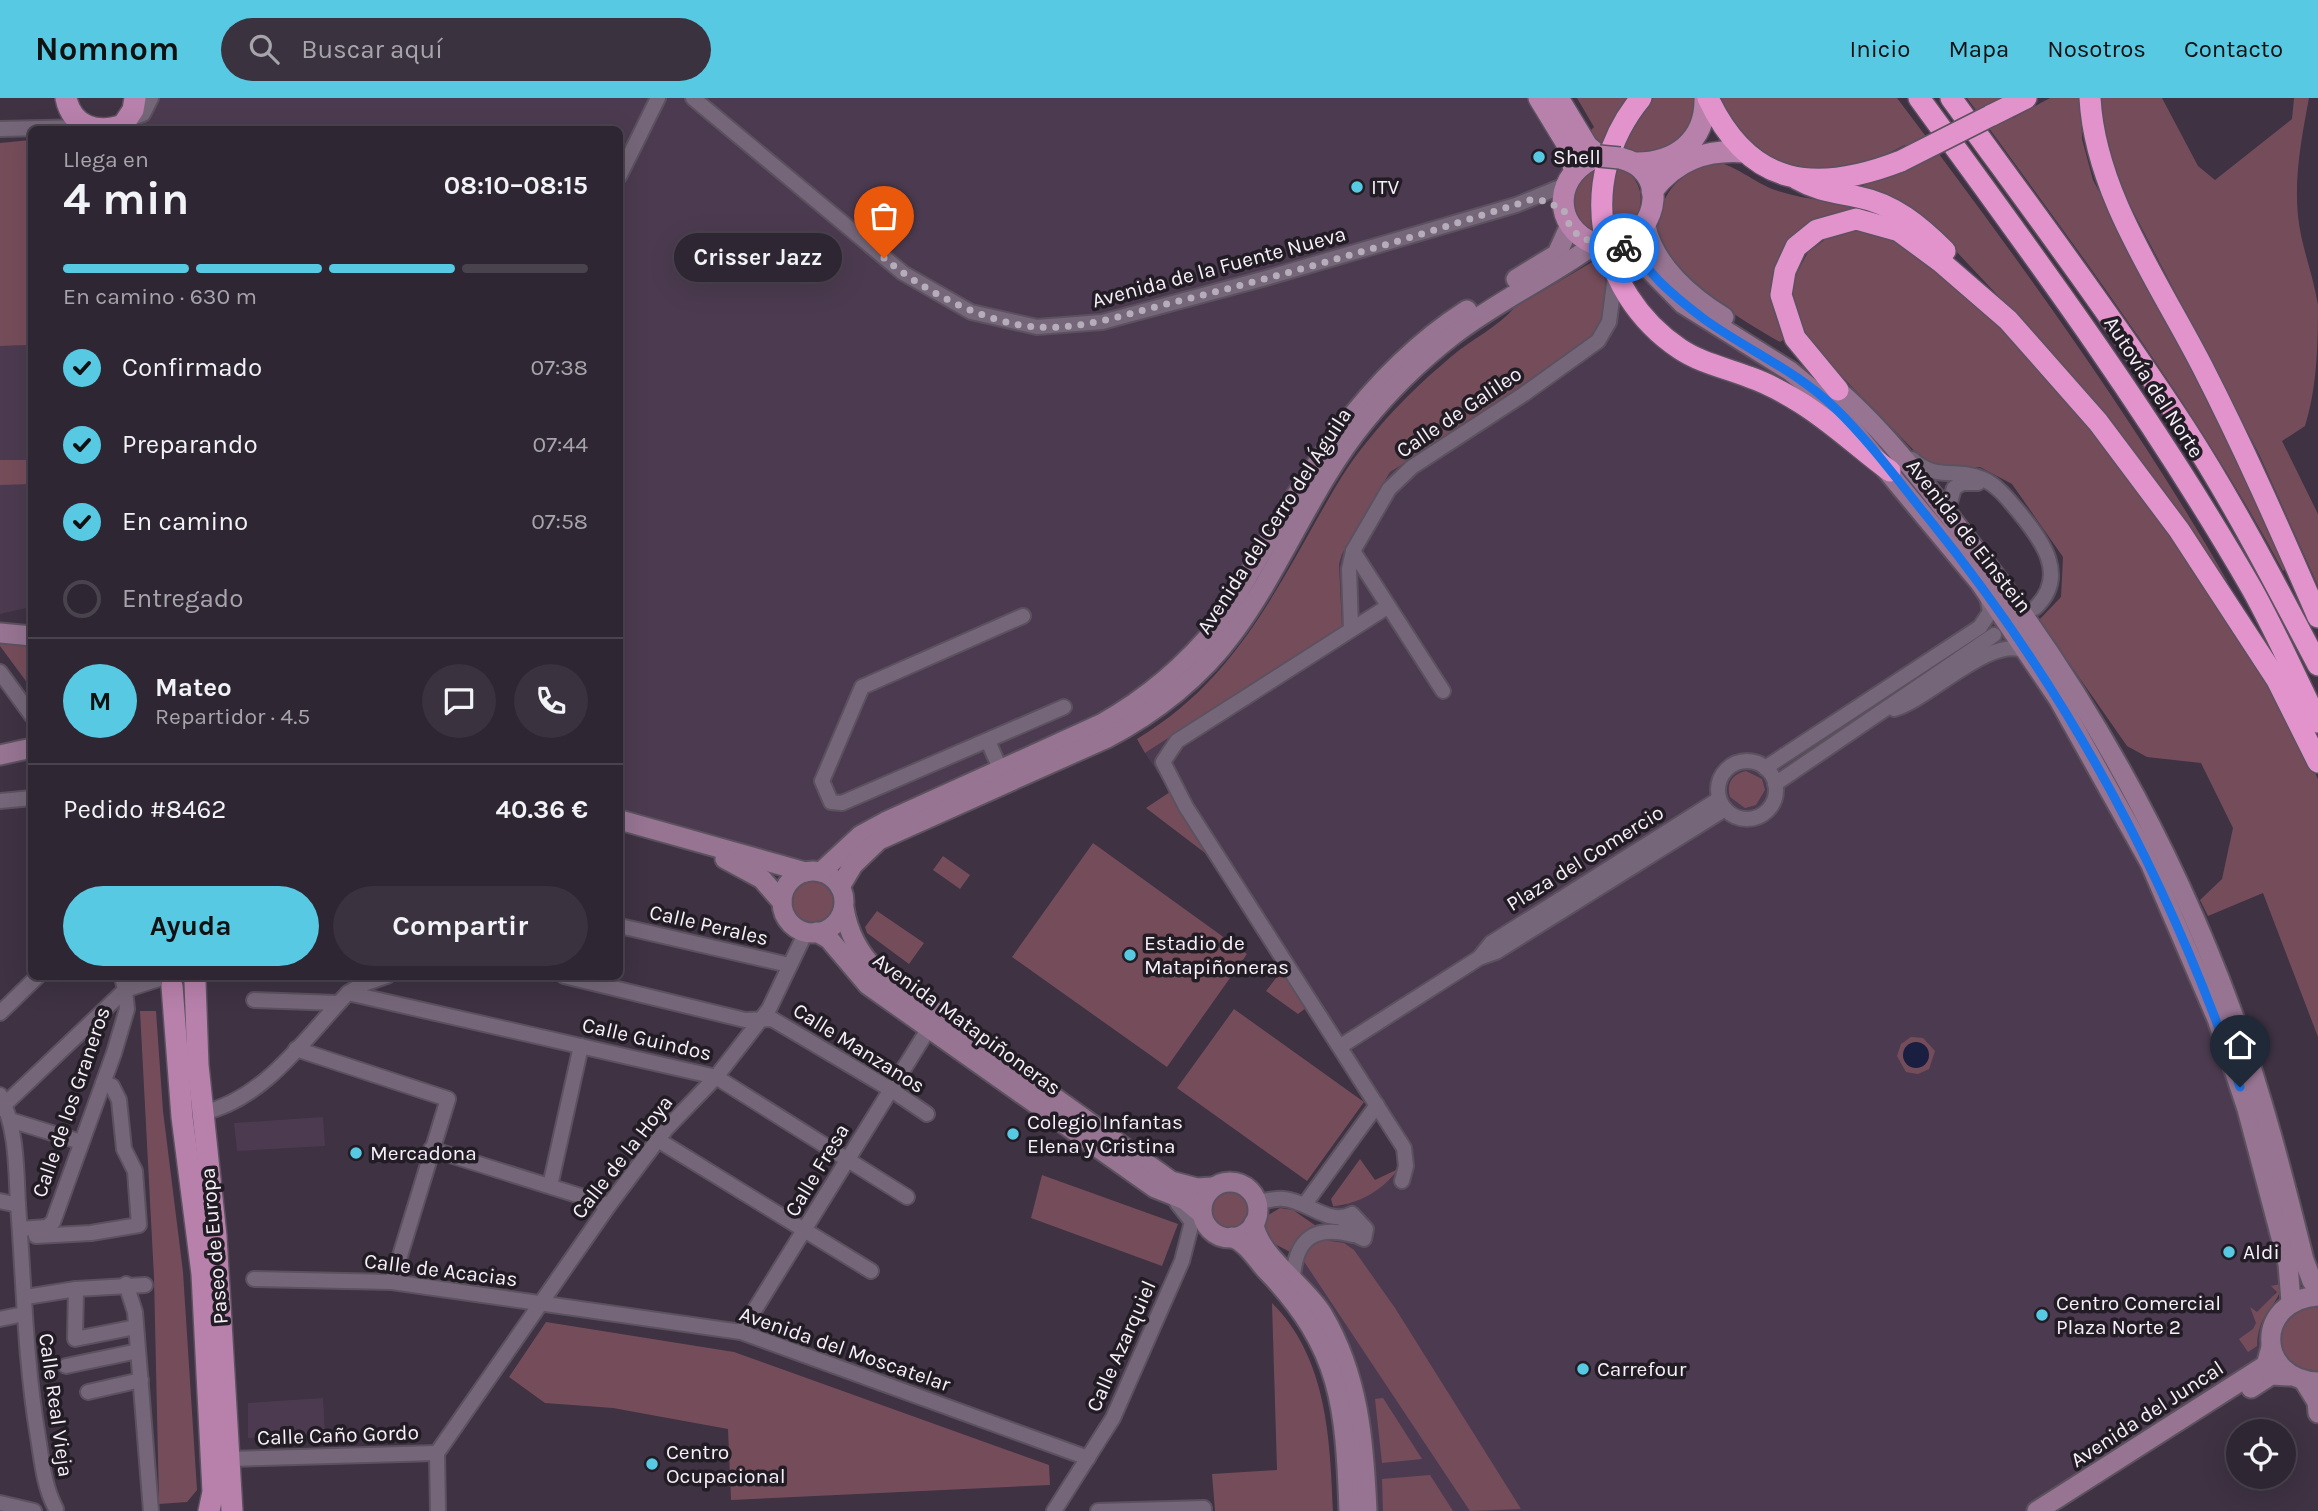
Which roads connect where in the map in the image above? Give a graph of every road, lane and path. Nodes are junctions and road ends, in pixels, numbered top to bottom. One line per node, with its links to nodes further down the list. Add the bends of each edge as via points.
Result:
1 (66, 98): 15 (main road)
2 (135, 98): 14 (main road)
3 (150, 98): 14 (street, via 143,114)
4 (658, 98): 20 (street)
5 (693, 98): 24 (street, Avenida de la Fuente Nueva, via 903,273 971,312 1037,327 1101,322 1373,249)
6 (1539, 98): 21 (main road, via 1570,149)
7 (1558, 98): 19 (main road, via 1587,146)
8 (1641, 98): 29 (highway, via 1618,134 1603,184 1603,224)
9 (1707, 98): 18 (highway); 19 (main road, via 1700,129 1686,148 1655,163)
10 (1919, 98): 53 (highway, Autovía del Norte, via 2079,317 2167,449 2253,591)
11 (1951, 98): 46 (highway, Autovía del Norte, via 2099,300 2186,430)
12 (2090, 98): 41 (highway, via 2092,130 2107,183 2255,470)
13 (2023, 99): 22 (highway, bridge, via 1901,161 1844,179)
14 (123, 125)
15 (84, 126)
16 (0, 129): 17 (street)
17 (28, 129)
18 (1745, 152): 22 (highway); 23 (main road, via 1720,151 1691,158)
19 (1617, 159): 21 (main road); 23 (main road)
20 (623, 169)
21 (1569, 177): 24 (street, Avenida de la Fuente Nueva); 25 (main road)
22 (1797, 179): 30 (highway, via 1817,191 1860,197 1907,217 1985,290)
23 (1652, 191): 26 (main road, via 1653,206)
24 (1530, 200): 25 (street, via 1545,201)
25 (1567, 218): 27 (main road, via 1582,238); 59 (street, Avenida del Cerro del Águila, via 1557,254 1441,327 1385,376 1350,415 1221,622 1198,649 1132,707)
26 (1646, 226): 28 (main road); 31 (street, Avenida de Einstein, via 1654,252 1692,293)
27 (1595, 244): 28 (main road, bridge); 67 (street, Avenida del Cerro del Águila, via 1453,335 1397,385 1334,463 1234,632 1172,695 1107,738 879,840 853,865)
28 (1617, 246): 33 (street, Avenida de Einstein, via 1633,253 1683,304 1815,390)
29 (1615, 276): 33 (highway, via 1641,315 1670,342 1802,404); 36 (street, Calle de Galileo, via 1609,322 1598,341 1399,477)
30 (2008, 320): 31 (highway, via 1899,231 1856,219 1817,230 1796,247 1781,295 1795,338); 57 (highway, via 2098,422 2179,530 2277,680)
31 (1838, 390): 32 (street, Avenida de Einstein)
32 (1867, 418): 34 (street, via 1922,468 1977,476); 35 (street, Avenida de Einstein)
33 (1890, 471): 37 (street, Avenida de Einstein)
34 (1998, 489): 35 (street, via 1986,483 1962,483 1954,488); 39 (street, via 2025,519 2052,563 2048,593)
35 (1947, 513): 120 (street, Avenida de Einstein, via 2074,689 2165,855 2232,1012 2304,1260)
36 (1353, 551): 38 (street); 42 (street, Calle de Galileo, via 1349,569)
37 (1980, 583): 45 (street, Avenida de Einstein); 49 (street, via 1990,612 1980,626)
38 (1387, 607): 42 (street); 48 (street)
39 (2035, 608)
40 (1023, 617): 54 (street, via 862,687 822,781 831,802 842,803)
41 (2318, 617)
42 (1351, 628): 86 (street, via 1170,748 1163,762 1339,1033)
43 (0, 634): 44 (street)
44 (28, 636)
45 (2030, 654): 52 (street, via 2000,648 1915,701); 124 (street, Avenida de Einstein, via 2096,761 2150,863 2217,1019 2268,1188 2288,1265)
46 (2318, 665)
47 (0, 672): 51 (street)
48 (1443, 691)
49 (1866, 704): 52 (street, via 1998,632); 58 (street)
50 (1063, 706): 54 (street)
51 (28, 710)
52 (1882, 712): 60 (street)
53 (2318, 722)
54 (988, 741): 59 (street)
55 (28, 749): 56 (street)
56 (0, 755)
57 (2318, 762)
58 (1765, 768): 60 (street); 63 (street, via 1748,761 1731,766 1719,780)
59 (1001, 771): 66 (street, Avenida del Cerro del Águila, via 885,822)
60 (1775, 784): 63 (street, via 1773,802 1762,815 1742,819)
61 (28, 798): 62 (street)
62 (0, 801)
63 (1722, 804): 86 (street, Plaza del Comercio, via 1491,943 1479,958)
64 (623, 821): 66 (street)
65 (623, 832): 68 (street, via 731,861 762,879)
66 (813, 872): 67 (street, via 828,875); 68 (street, via 788,883)
67 (840, 887): 69 (street)
68 (782, 902): 71 (street, via 786,918)
69 (844, 908): 71 (street, via 832,925); 101 (street, Avenida Matapiñoneras, via 857,947 875,969 1171,1181)
70 (623, 927): 72 (street, Calle Perales)
71 (811, 932): 72 (street, Calle de la Hoya); 84 (street, Avenida Matapiñoneras, via 829,939 868,985)
72 (789, 965): 83 (street, Calle de la Hoya)
73 (34, 980): 82 (street)
74 (167, 980): 75 (main road, via 185,989); 79 (street, Calle de los Graneros); 144 (main road, Paseo de Europa, via 202,1274)
75 (196, 980)
76 (197, 980): 93 (main road, Paseo de Europa)
77 (375, 980): 80 (street)
78 (580, 980): 83 (street, Calle Manzanos, via 745,1020)
79 (124, 983): 89 (street, Calle de los Graneros, via 127,1009); 92 (street)
80 (343, 998): 81 (street, Calle Guindos); 85 (street, Calle Guindos); 87 (street)
81 (254, 1000)
82 (0, 1013)
83 (762, 1017): 88 (street, Calle de la Hoya); 90 (street, Calle Manzanos)
84 (929, 1028): 90 (street, Calle Fresa); 102 (street, Avenida Matapiñoneras)
85 (581, 1046): 88 (street, Calle Guindos); 100 (street)
86 (1341, 1046): 91 (street)
87 (296, 1049): 93 (street, via 254,1091 224,1108); 97 (street, via 448,1100)
88 (716, 1077): 95 (street, Calle de la Hoya); 98 (street, Calle Guindos)
89 (103, 1083): 96 (street, Calle de los Graneros); 111 (street, via 113,1086 119,1100 124,1149 135,1171 139,1225)
90 (890, 1089): 94 (street, Calle Manzanos); 98 (street, Calle Fresa)
91 (1377, 1105): 99 (street, via 1404,1148); 107 (street)
92 (4, 1107): 96 (street); 105 (street, Calle Real Vieja)
93 (202, 1113): 139 (main road, Paseo de Europa, via 216,1236)
94 (927, 1114)
95 (658, 1140): 106 (street, Calle de la Hoya); 110 (street)
96 (81, 1142): 111 (street, Calle de los Graneros)
97 (431, 1149): 100 (street); 117 (street)
98 (848, 1160): 103 (street, Calle Guindos); 110 (street, Calle Fresa)
99 (1402, 1181)
100 (550, 1186): 106 (street)
101 (1213, 1188): 108 (street, via 1204,1199); 109 (street, via 1221,1183 1247,1187)
102 (1168, 1195): 108 (street, Avenida Matapiñoneras, via 1185,1200); 138 (street, Calle Azarquiel, via 1192,1222 1182,1261 1113,1418)
103 (907, 1197)
104 (0, 1201): 105 (street)
105 (18, 1205): 112 (street, Calle Real Vieja)
106 (609, 1205): 125 (street, Calle de la Hoya)
107 (1305, 1205): 109 (street, via 1284,1199); 115 (street, via 1330,1217 1352,1214 1366,1229 1364,1239 1322,1232 1306,1239 1298,1247)
108 (1202, 1213): 113 (street, via 1213,1232)
109 (1256, 1213): 113 (street, via 1241,1235); 115 (street, via 1261,1245)
110 (807, 1229): 114 (street); 129 (street, Calle Fresa)
111 (52, 1230): 112 (street)
112 (21, 1233): 123 (street, Calle Real Vieja)
113 (1232, 1237): 150 (street, via 1247,1247 1293,1299 1321,1345 1345,1418)
114 (871, 1271)
115 (1293, 1277): 151 (street, via 1322,1313 1349,1371 1360,1417)
116 (254, 1279): 117 (street, Calle de Acacias)
117 (391, 1282): 125 (street, Calle de Acacias)
118 (126, 1284): 119 (street); 121 (street); 128 (street)
119 (145, 1285)
120 (2318, 1287)
121 (76, 1289): 123 (street); 128 (street, via 75,1339)
122 (2318, 1296): 124 (street)
123 (26, 1297): 126 (street, Calle Real Vieja)
124 (2291, 1302): 130 (street, Avenida del Juncal, via 2274,1322)
125 (538, 1304): 129 (street, Avenida del Moscatelar); 137 (street, Calle Caño Gordo)
126 (24, 1314): 127 (street); 141 (street, Calle Real Vieja, via 32,1401 48,1493)
127 (0, 1319)
128 (136, 1327): 131 (street)
129 (741, 1332): 138 (street, Avenida del Moscatelar)
130 (2271, 1347): 134 (street, via 2281,1368); 152 (street, Avenida del Juncal, via 2266,1365)
131 (138, 1351): 132 (street); 133 (street)
132 (66, 1366)
133 (141, 1380): 135 (street); 143 (street)
134 (2304, 1380): 136 (street); 153 (street, Avenida del Juncal, via 2272,1375)
135 (88, 1392)
136 (2318, 1413)
137 (437, 1452): 139 (street, Calle Caño Gordo); 146 (street)
138 (1088, 1458): 147 (street, Calle Azarquiel)
139 (228, 1459): 145 (main road, Paseo de Europa)
140 (0, 1503): 142 (street)
141 (59, 1510)
142 (34, 1511)
143 (151, 1511)
144 (211, 1511): 145 (main road)
145 (232, 1511)
146 (438, 1511)
147 (1054, 1511)
148 (1098, 1511): 149 (street)
149 (1204, 1511)
150 (1349, 1511)
151 (1367, 1511)
152 (2037, 1511)
153 (2059, 1511)

